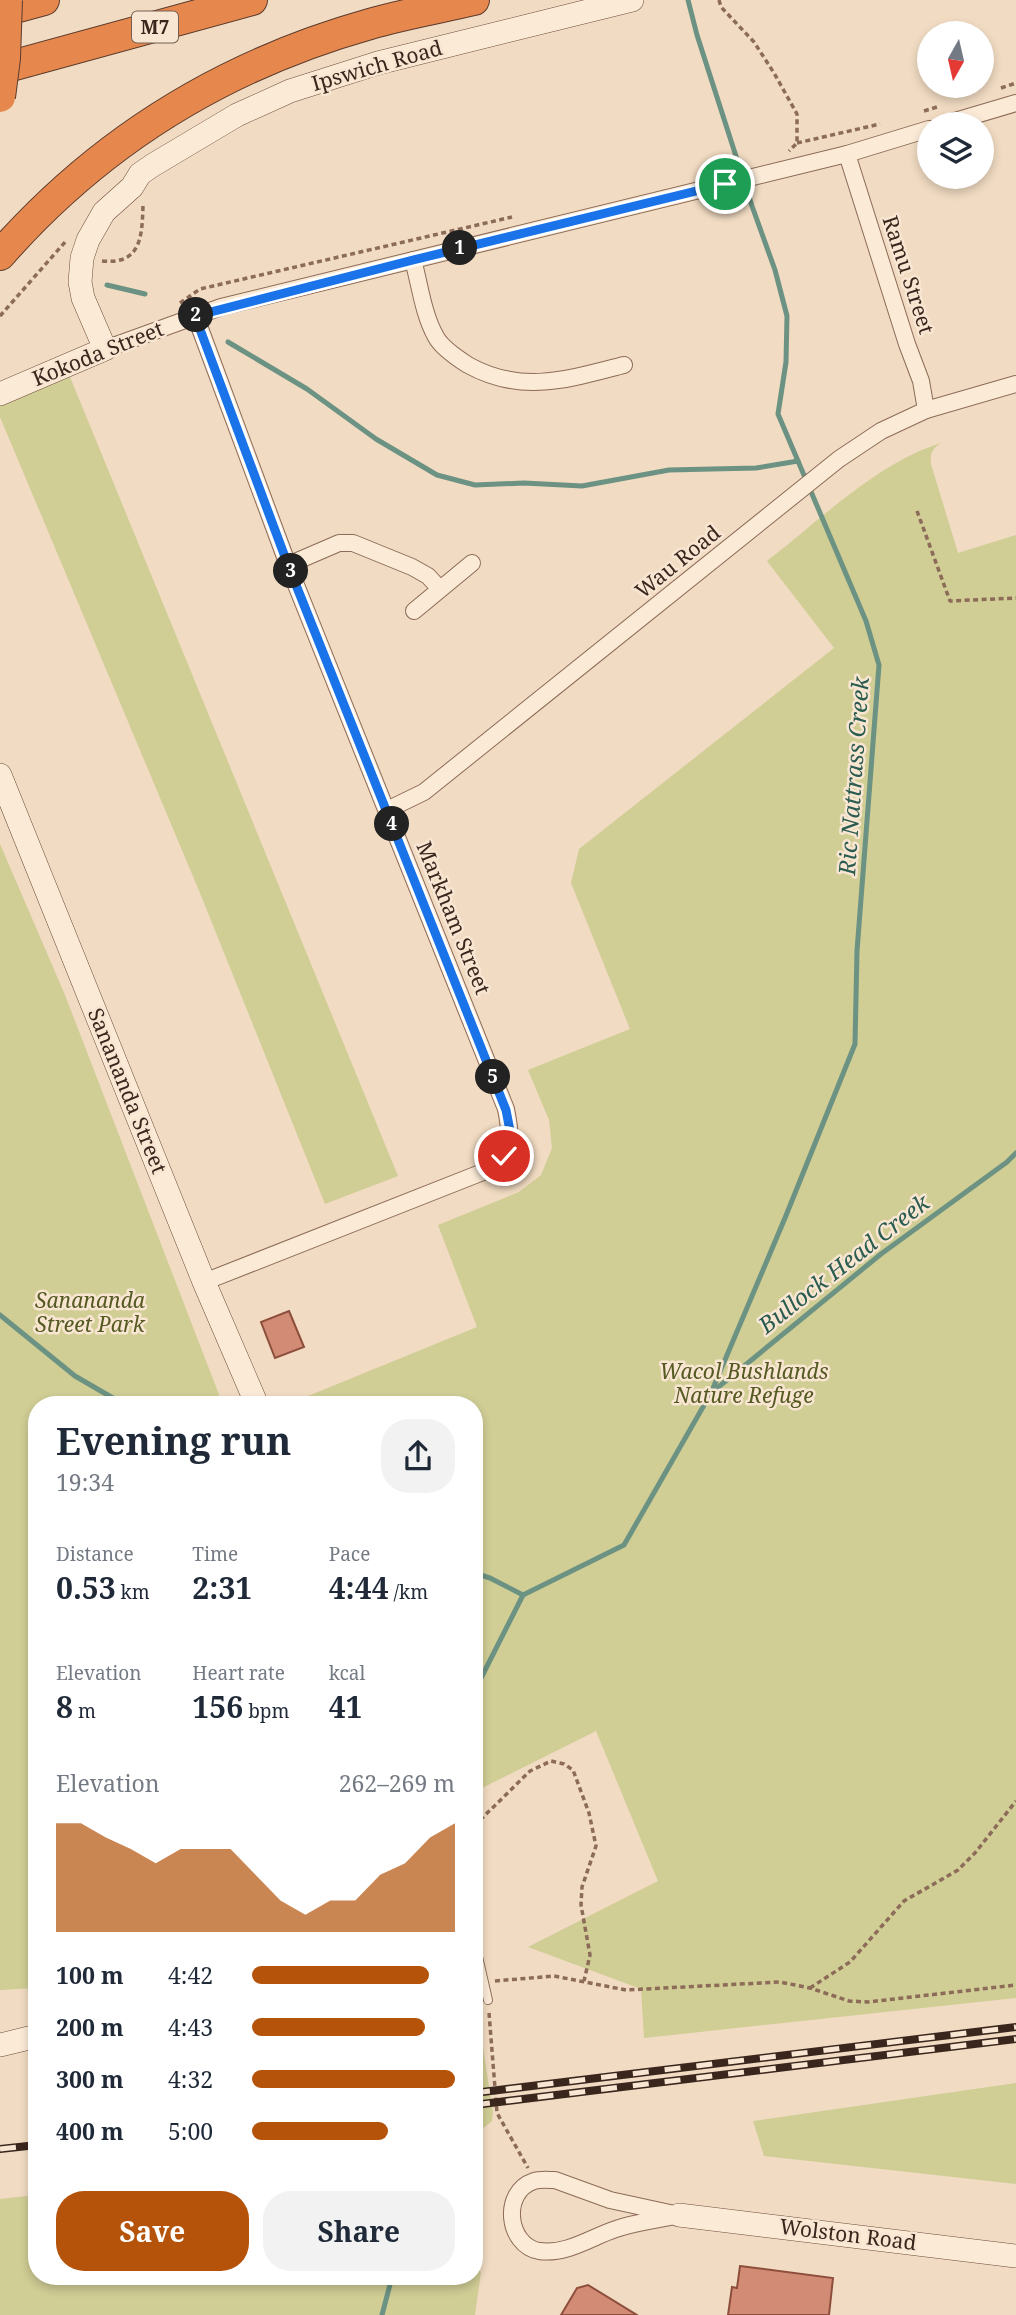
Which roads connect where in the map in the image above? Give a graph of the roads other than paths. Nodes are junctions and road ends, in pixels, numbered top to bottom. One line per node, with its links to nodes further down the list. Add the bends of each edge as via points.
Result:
1 (7, 0): 8 (highway, bridge)
2 (44, 0): 6 (highway)
3 (252, 0): 7 (highway, M7)
4 (474, 0): 13 (highway, via 322,39 205,89 93,165)
5 (632, 0): 16 (street, Ipswich Road, via 377,63 290,91 127,178 101,198 73,245 69,282 73,310)
6 (0, 12)
7 (0, 69)
8 (0, 97)
9 (1016, 103): 10 (street)
10 (986, 112)
11 (917, 133): 12 (street, Kokoda Street)
12 (847, 154): 14 (street, Kokoda Street); 20 (street, Ramu Street, via 921,381)
13 (0, 256)
14 (413, 260): 15 (street, Kokoda Street); 17 (street, via 437,340 483,373 521,382 555,382)
15 (195, 316): 16 (street, Kokoda Street); 22 (street, Markham Street)
16 (97, 352): 19 (street, Kokoda Street)
17 (624, 365)
18 (1016, 384): 20 (street, Wau Road)
19 (0, 394)
20 (926, 410): 26 (street, Wau Road, via 881,431 839,459 424,792)
21 (472, 563): 23 (street)
22 (288, 565): 23 (street, via 339,543 353,543 420,571); 26 (street, Markham Street)
23 (440, 589): 24 (street)
24 (414, 611)
25 (0, 775): 27 (street, Sanananda Street)
26 (387, 810): 27 (street, Markham Street, via 506,1110 511,1136 504,1156 488,1170)
27 (204, 1282): 28 (street, Sanananda Street)
28 (253, 1396)
29 (483, 1978): 30 (lane)
30 (488, 2000)
31 (28, 2038): 32 (street)
32 (0, 2045)
33 (679, 2215): 33 (street, Wolston Road, via 616,2229 559,2251 537,2250 518,2238 512,2223 514,2201 533,2181 555,2180 610,2200); 34 (street, Wolston Road)
34 (1016, 2256)

